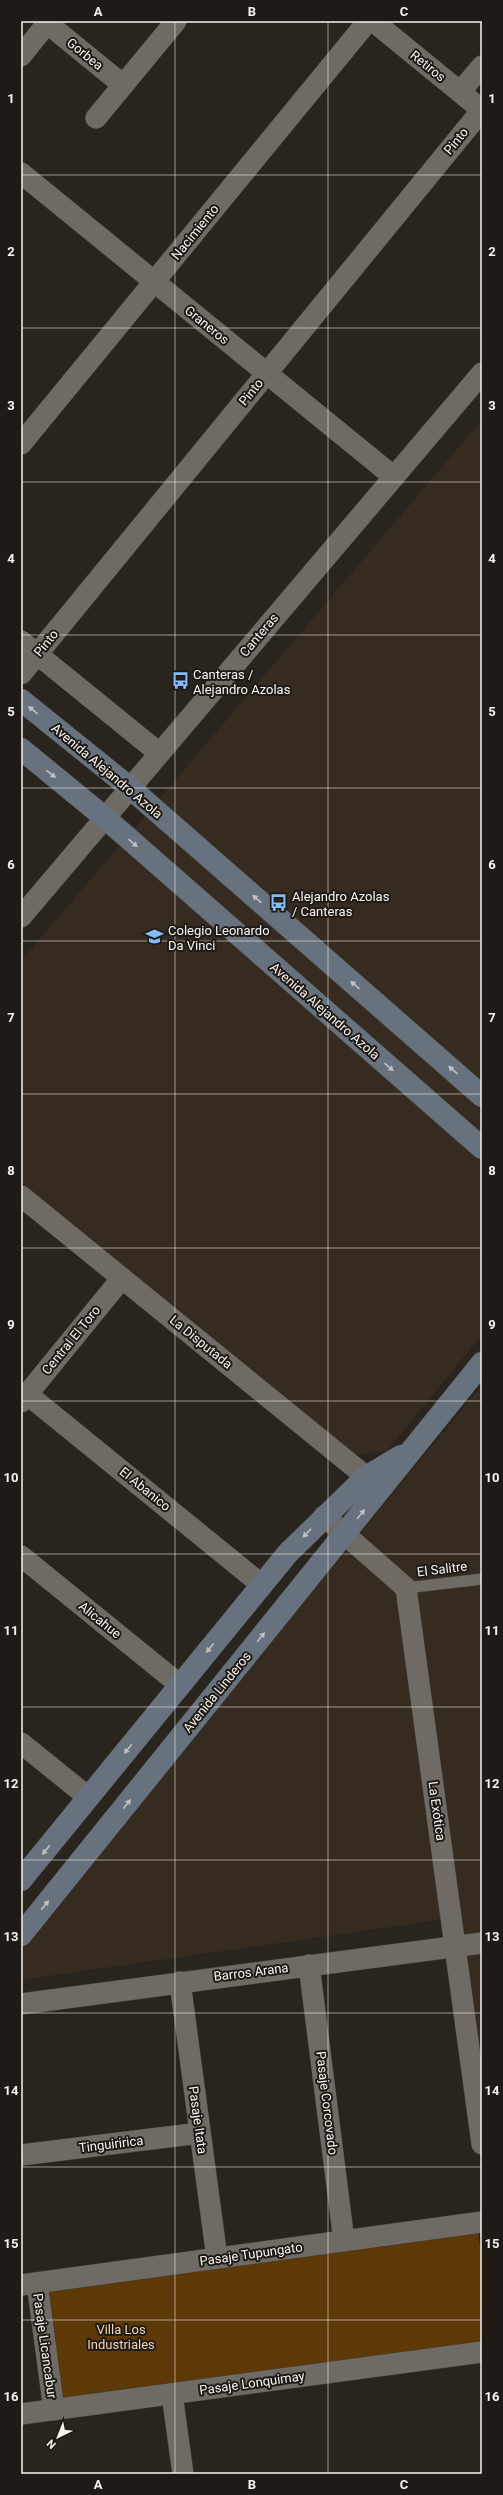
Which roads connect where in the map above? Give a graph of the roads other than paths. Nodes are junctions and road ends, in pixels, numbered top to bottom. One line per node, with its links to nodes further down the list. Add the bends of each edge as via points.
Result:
1 (176, 21): 7 (street)
2 (368, 21): 12 (street, Nacimiento)
3 (373, 21): 8 (street, Retiros)
4 (48, 22): 5 (street); 7 (street, Gorbea)
5 (21, 56)
6 (482, 66): 8 (street)
7 (123, 85): 10 (street)
8 (460, 92): 9 (street, Retiros)
9 (482, 110): 13 (street, Pinto)
10 (96, 118)
11 (21, 173): 12 (street, Graneros)
12 (154, 282): 13 (street, Graneros); 15 (street, Nacimiento)
13 (267, 374): 16 (street, Graneros); 18 (street, Pinto)
14 (480, 379): 16 (street, Canteras)
15 (21, 444)
16 (394, 477): 22 (street, Canteras)
17 (21, 641): 18 (street)
18 (37, 654): 19 (street, Pinto); 22 (street)
19 (21, 674)
20 (21, 700): 23 (street, Avenida Alejandro Azola, one-way to 20)
21 (21, 749): 24 (street, Avenida Alejandro Azola, one-way to 24)
22 (159, 753): 23 (street, Canteras)
23 (129, 787): 24 (street, Canteras); 26 (street, Avenida Alejandro Azola, one-way to 23)
24 (104, 817): 25 (street, Canteras); 27 (street, Avenida Alejandro Azola, one-way to 27)
25 (21, 917)
26 (482, 1096)
27 (482, 1148)
28 (21, 1196): 29 (street, La Disputada)
29 (122, 1278): 31 (street, Central El Toro); 32 (street, La Disputada)
30 (482, 1363): 32 (street, Avenida Linderos, via 414,1448)
31 (24, 1398): 37 (street, El Abanico)
32 (374, 1483): 33 (street, Avenida Linderos); 34 (street, Avenida Linderos, one-way to 32)
33 (324, 1516): 34 (street); 37 (street, Avenida Linderos, one-way to 37, via 288,1553)
34 (344, 1534): 38 (street); 43 (street, Avenida Linderos, one-way to 34)
35 (21, 1556): 39 (street, Alicahue)
36 (482, 1578): 38 (lane, El Salitre)
37 (262, 1585): 39 (street, Avenida Linderos, one-way to 39)
38 (406, 1588): 45 (street, La Exótica)
39 (180, 1685): 41 (street, Avenida Linderos, one-way to 41)
40 (21, 1743): 41 (street)
41 (88, 1797): 42 (street, Avenida Linderos, one-way to 42)
42 (21, 1880)
43 (21, 1935)
44 (482, 1943): 45 (street, Barros Arana)
45 (456, 1946): 46 (street, Barros Arana); 50 (street, La Exótica)
46 (309, 1965): 47 (street, Barros Arana); 53 (street, Pasaje Corcovado)
47 (180, 1982): 48 (street, Barros Arana); 49 (street, Pasaje Itata)
48 (21, 2004)
49 (200, 2133): 51 (street, Tinguiririca); 54 (street, Pasaje Itata)
50 (482, 2144)
51 (21, 2156)
52 (482, 2222): 53 (street, Pasaje Tupungato)
53 (344, 2241): 54 (street, Pasaje Tupungato)
54 (217, 2258): 55 (street, Pasaje Tupungato)
55 (29, 2284): 58 (street, Pasaje Licancabur)
56 (482, 2352): 57 (street, Pasaje Lonquimay)
57 (172, 2394): 58 (street, Pasaje Lonquimay); 60 (street)
58 (54, 2410): 59 (street, Pasaje Lonquimay)
59 (21, 2414)
60 (183, 2474)

